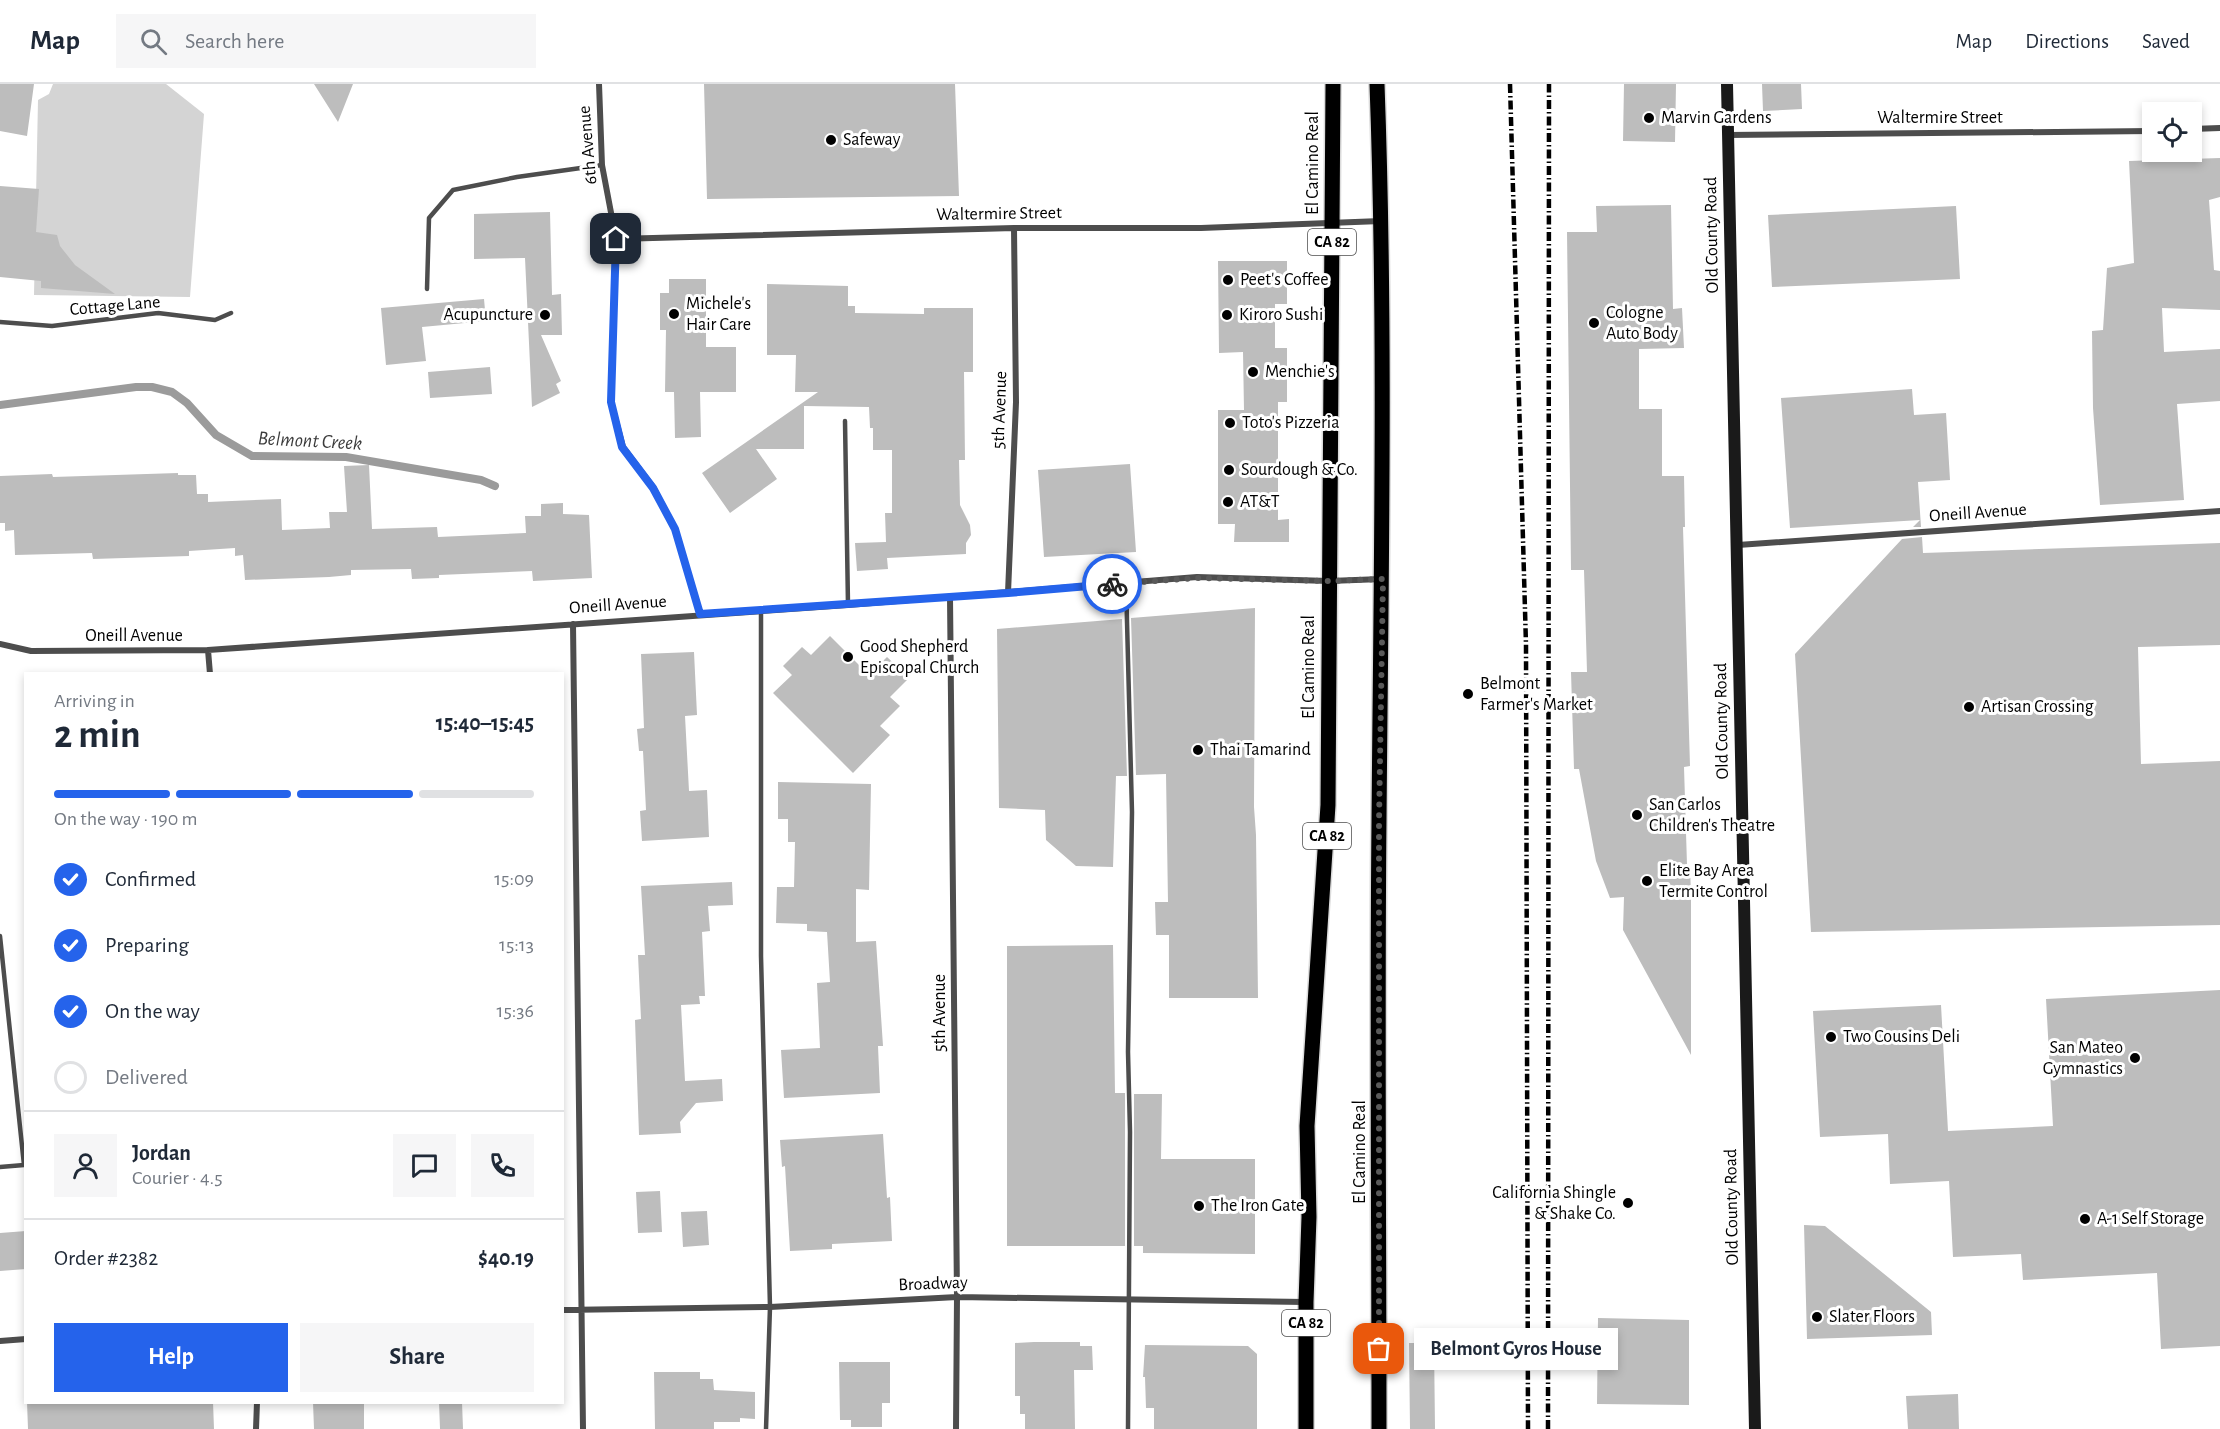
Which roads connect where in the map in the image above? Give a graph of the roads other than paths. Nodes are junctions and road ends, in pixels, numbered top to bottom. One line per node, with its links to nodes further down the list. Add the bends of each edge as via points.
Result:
1 (599, 84): 9 (street, 6th Avenue)
2 (1333, 84): 11 (main road, El Camino Real / CA 82)
3 (1377, 84): 10 (main road, El Camino Real / CA 82)
4 (1727, 84): 8 (main road, Old County Road)
5 (2220, 128): 6 (street)
6 (2202, 129)
7 (2142, 130): 8 (street, Waltermire Street)
8 (1727, 135): 19 (main road, Old County Road)
9 (602, 165): 13 (street, 6th Avenue); 14 (lane, via 453,190 429,218)
10 (1382, 220): 11 (street, Waltermire Street); 20 (main road, El Camino Real / CA 82)
11 (1332, 222): 12 (street, Waltermire Street, via 1201,228); 21 (main road, El Camino Real / CA 82)
12 (1014, 228): 13 (street, Waltermire Street); 23 (street, 5th Avenue, via 1016,386)
13 (616, 239): 27 (street, 6th Avenue, via 611,402 622,447 653,488 675,529)
14 (427, 288)
15 (231, 313): 16 (lane, Cottage Lane, via 215,320 158,314 52,326)
16 (0, 322)
17 (845, 421): 25 (lane)
18 (2220, 511): 19 (street, Oneill Avenue)
19 (1738, 545): 52 (main road, Old County Road)
20 (1383, 579): 21 (street, Oneill Avenue); 51 (main road, El Camino Real / CA 82, via 1379,822)
21 (1329, 581): 22 (street, Oneill Avenue, via 1197,578); 38 (main road, El Camino Real / CA 82, via 1328,805 1308,1090)
22 (1126, 583): 23 (street, Oneill Avenue); 37 (lane, via 1132,812)
23 (1008, 593): 24 (street, Oneill Avenue)
24 (950, 597): 25 (street, Oneill Avenue); 36 (street, 5th Avenue)
25 (848, 605): 26 (street, Oneill Avenue)
26 (761, 610): 27 (street, Oneill Avenue); 39 (lane, via 762,956)
27 (700, 614): 28 (street, Oneill Avenue)
28 (573, 624): 30 (street, Oneill Avenue); 40 (street)
29 (0, 644): 30 (street, Oneill Avenue, via 30,651)
30 (208, 650): 31 (street)
31 (210, 672)
32 (0, 936): 33 (lane)
33 (24, 1156)
34 (24, 1165): 35 (lane)
35 (0, 1167)
36 (957, 1297): 37 (street, Broadway); 39 (street, Broadway); 48 (street, 5th Avenue)
37 (1128, 1300): 38 (street, Broadway); 49 (lane)
38 (1306, 1302): 50 (main road, El Camino Real / CA 82)
39 (770, 1307): 40 (street, Broadway); 47 (lane)
40 (582, 1309): 41 (street, Broadway); 46 (street)
41 (564, 1310)
42 (24, 1339): 43 (street)
43 (0, 1341)
44 (257, 1404): 45 (street)
45 (256, 1429)
46 (583, 1429)
47 (766, 1429)
48 (956, 1429)
49 (1128, 1429)
50 (1306, 1429)
51 (1380, 1429)
52 (1755, 1429)

